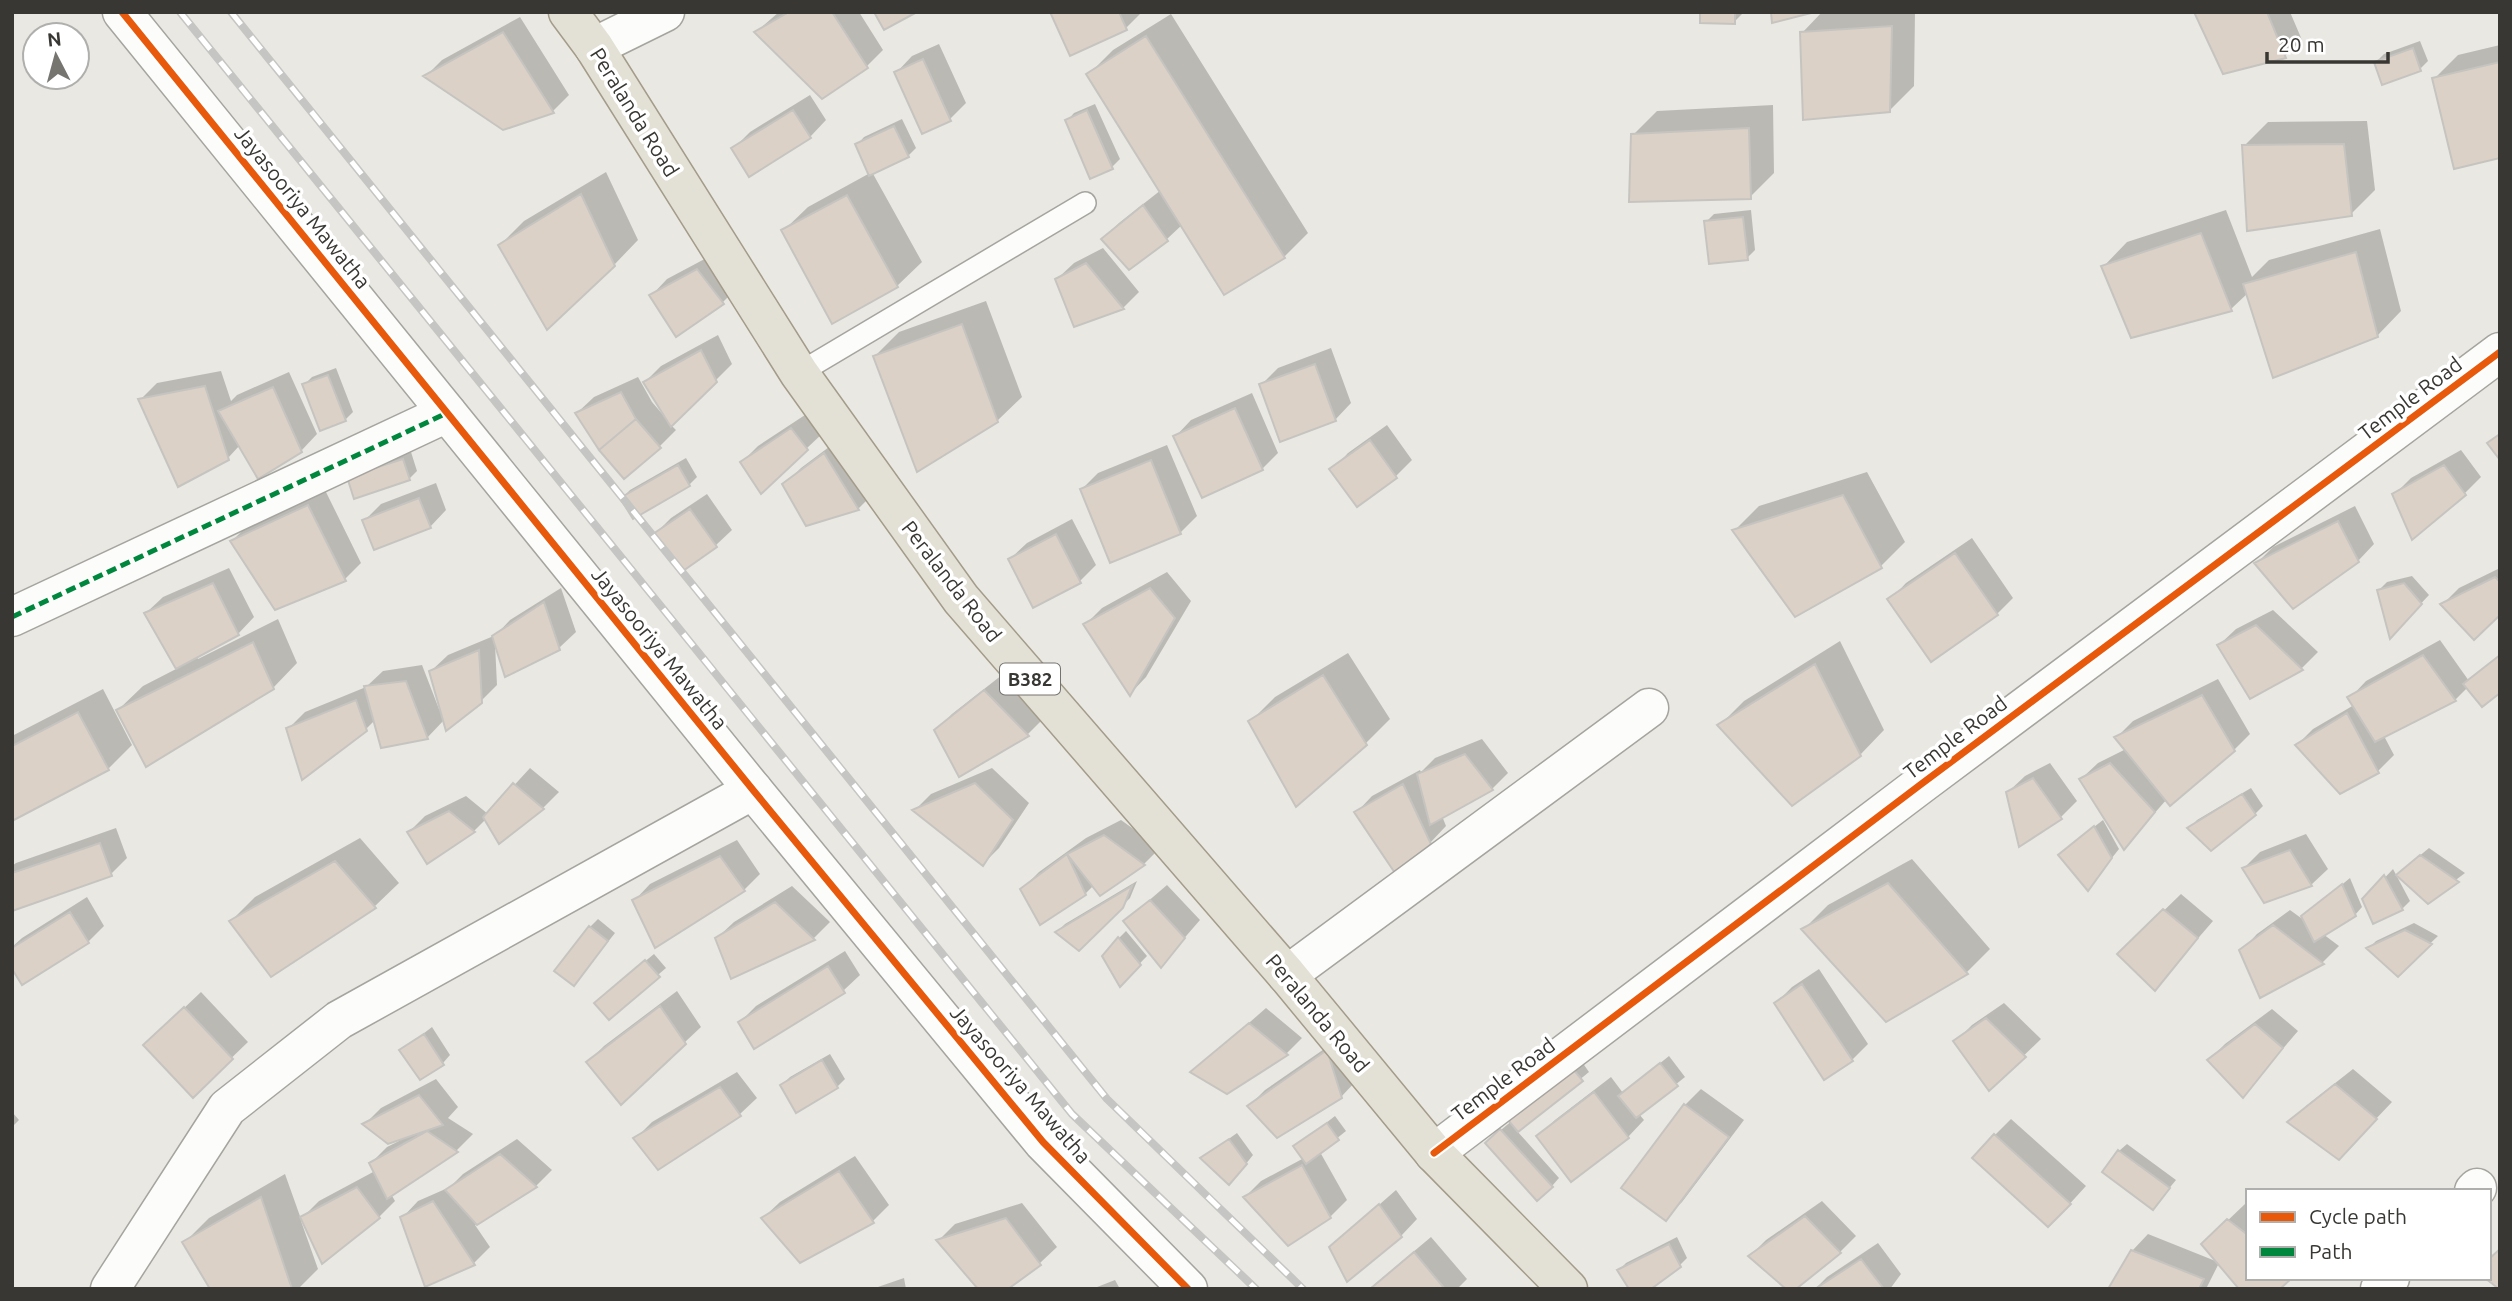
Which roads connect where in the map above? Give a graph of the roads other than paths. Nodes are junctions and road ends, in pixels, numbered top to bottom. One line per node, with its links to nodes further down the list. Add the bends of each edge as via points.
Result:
1 (122, 12): 8 (street, Jayasooriya Mawatha)
2 (568, 12): 4 (main road, Peralanda Road / B382)
3 (665, 12): 4 (street)
4 (594, 47): 7 (main road, Peralanda Road / B382)
5 (1085, 203): 7 (lane)
6 (2500, 352): 13 (street, Temple Road)
7 (799, 373): 12 (main road, Peralanda Road / B382, via 961,600)
8 (447, 413): 9 (street); 11 (street, Jayasooriya Mawatha)
9 (12, 617)
10 (1649, 708): 12 (street)
11 (753, 790): 14 (street, via 338,1020 227,1108); 15 (street, Jayasooriya Mawatha, via 1043,1142)
12 (1287, 975): 13 (main road, Peralanda Road / B382)
13 (1434, 1153): 16 (main road, Peralanda Road / B382)
14 (110, 1289)
15 (1188, 1289)
16 (1568, 1289)

